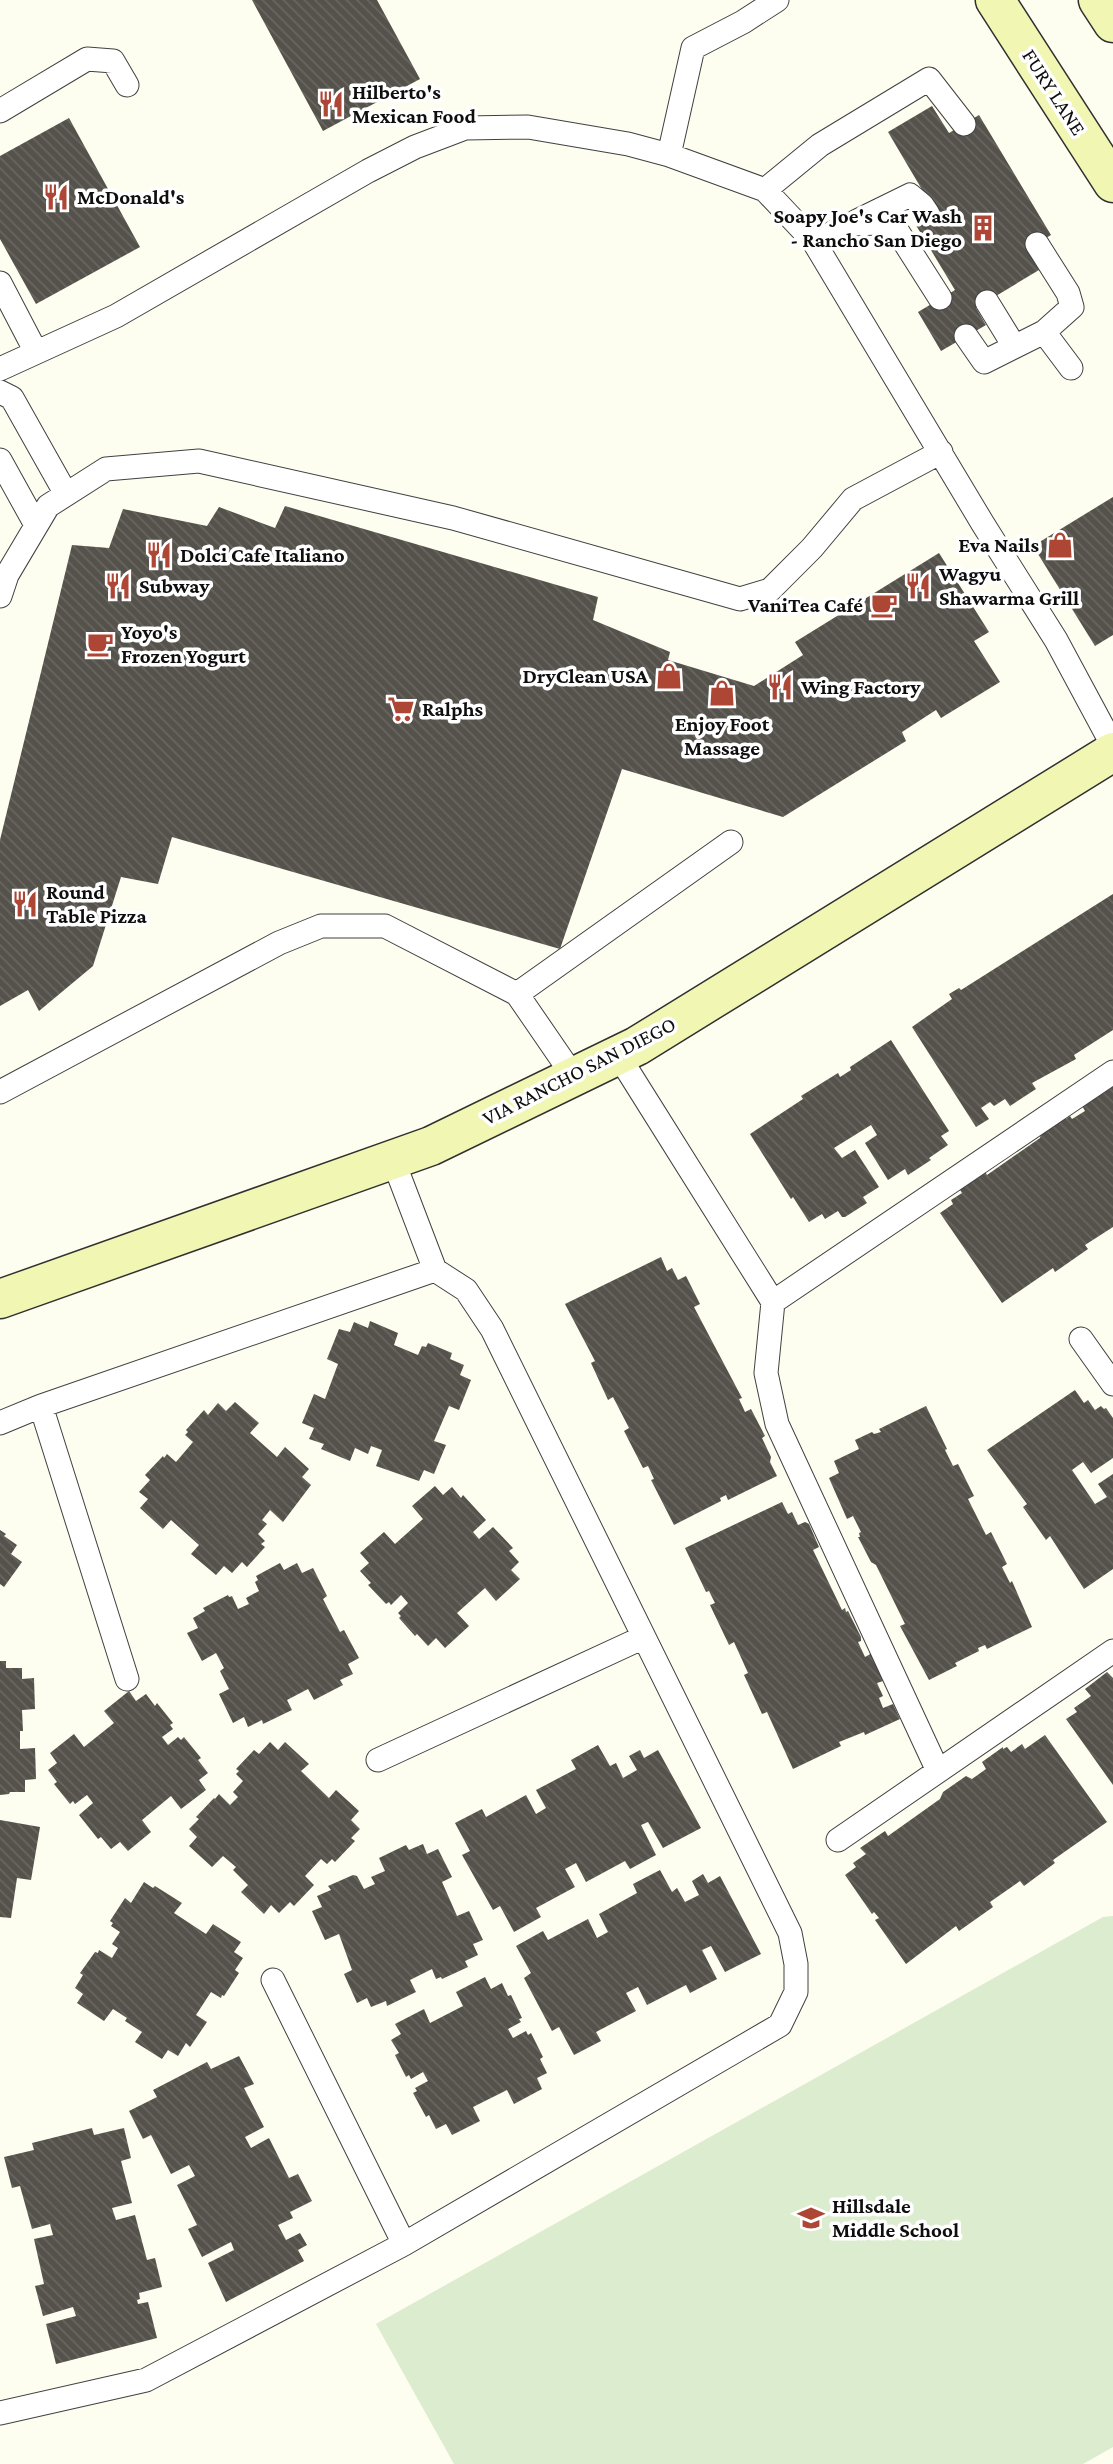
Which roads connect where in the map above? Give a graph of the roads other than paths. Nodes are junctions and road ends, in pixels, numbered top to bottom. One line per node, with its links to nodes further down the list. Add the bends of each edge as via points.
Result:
1 (777, 0): 8 (lane, via 693,48)
2 (995, 0): 9 (street, FURY LANE)
3 (1098, 0): 4 (street)
4 (1113, 23)
5 (127, 85): 6 (lane, via 113,61 87,59)
6 (0, 111)
7 (964, 124): 10 (lane, via 929,79 820,145)
8 (669, 155): 10 (lane); 21 (lane, via 528,127 465,128 415,146 116,316)
9 (1113, 183)
10 (765, 190): 13 (lane)
11 (928, 214): 12 (lane, via 910,195)
12 (850, 224): 13 (lane); 16 (lane, via 881,223 898,232)
13 (814, 242): 25 (lane)
14 (1037, 244): 18 (lane, via 1072,307)
15 (0, 283): 21 (lane)
16 (940, 298)
17 (986, 302): 20 (lane)
18 (1044, 332): 20 (lane); 22 (lane)
19 (966, 336): 20 (lane, via 984,362)
20 (1014, 346)
21 (36, 352): 23 (lane)
22 (1071, 368)
23 (0, 369)
24 (0, 392): 27 (lane, via 12,398)
25 (941, 452): 27 (lane, via 853,499 770,590 740,598 453,518 199,461 106,469); 30 (lane, via 1056,640)
26 (0, 460): 28 (lane)
27 (66, 494): 28 (lane, via 48,506)
28 (36, 525): 29 (lane)
29 (0, 596)
30 (1113, 746)
31 (1113, 752): 34 (street, VIA RANCHO SAN DIEGO)
32 (731, 842): 33 (lane)
33 (517, 994): 36 (lane); 37 (lane, via 385,926 321,926 279,943)
34 (618, 1055): 36 (street, VIA RANCHO SAN DIEGO); 41 (lane)
35 (1113, 1072): 41 (lane)
36 (574, 1077): 38 (street, VIA RANCHO SAN DIEGO)
37 (0, 1092)
38 (393, 1160): 39 (lane); 40 (street, VIA RANCHO SAN DIEGO)
39 (435, 1270): 44 (lane); 46 (lane, via 466,1290 492,1329)
40 (0, 1299)
41 (773, 1302): 50 (lane, via 766,1373 777,1424)
42 (1081, 1339): 43 (lane)
43 (1113, 1384)
44 (41, 1406): 45 (lane); 48 (lane)
45 (0, 1423)
46 (644, 1637): 49 (lane); 53 (lane, via 790,1933 796,1992 780,2025)
47 (1113, 1651): 50 (lane)
48 (127, 1679)
49 (378, 1759)
50 (938, 1771): 51 (lane)
51 (838, 1840)
52 (274, 1980): 53 (lane)
53 (404, 2244): 54 (lane, via 146,2380)
54 (0, 2413)

